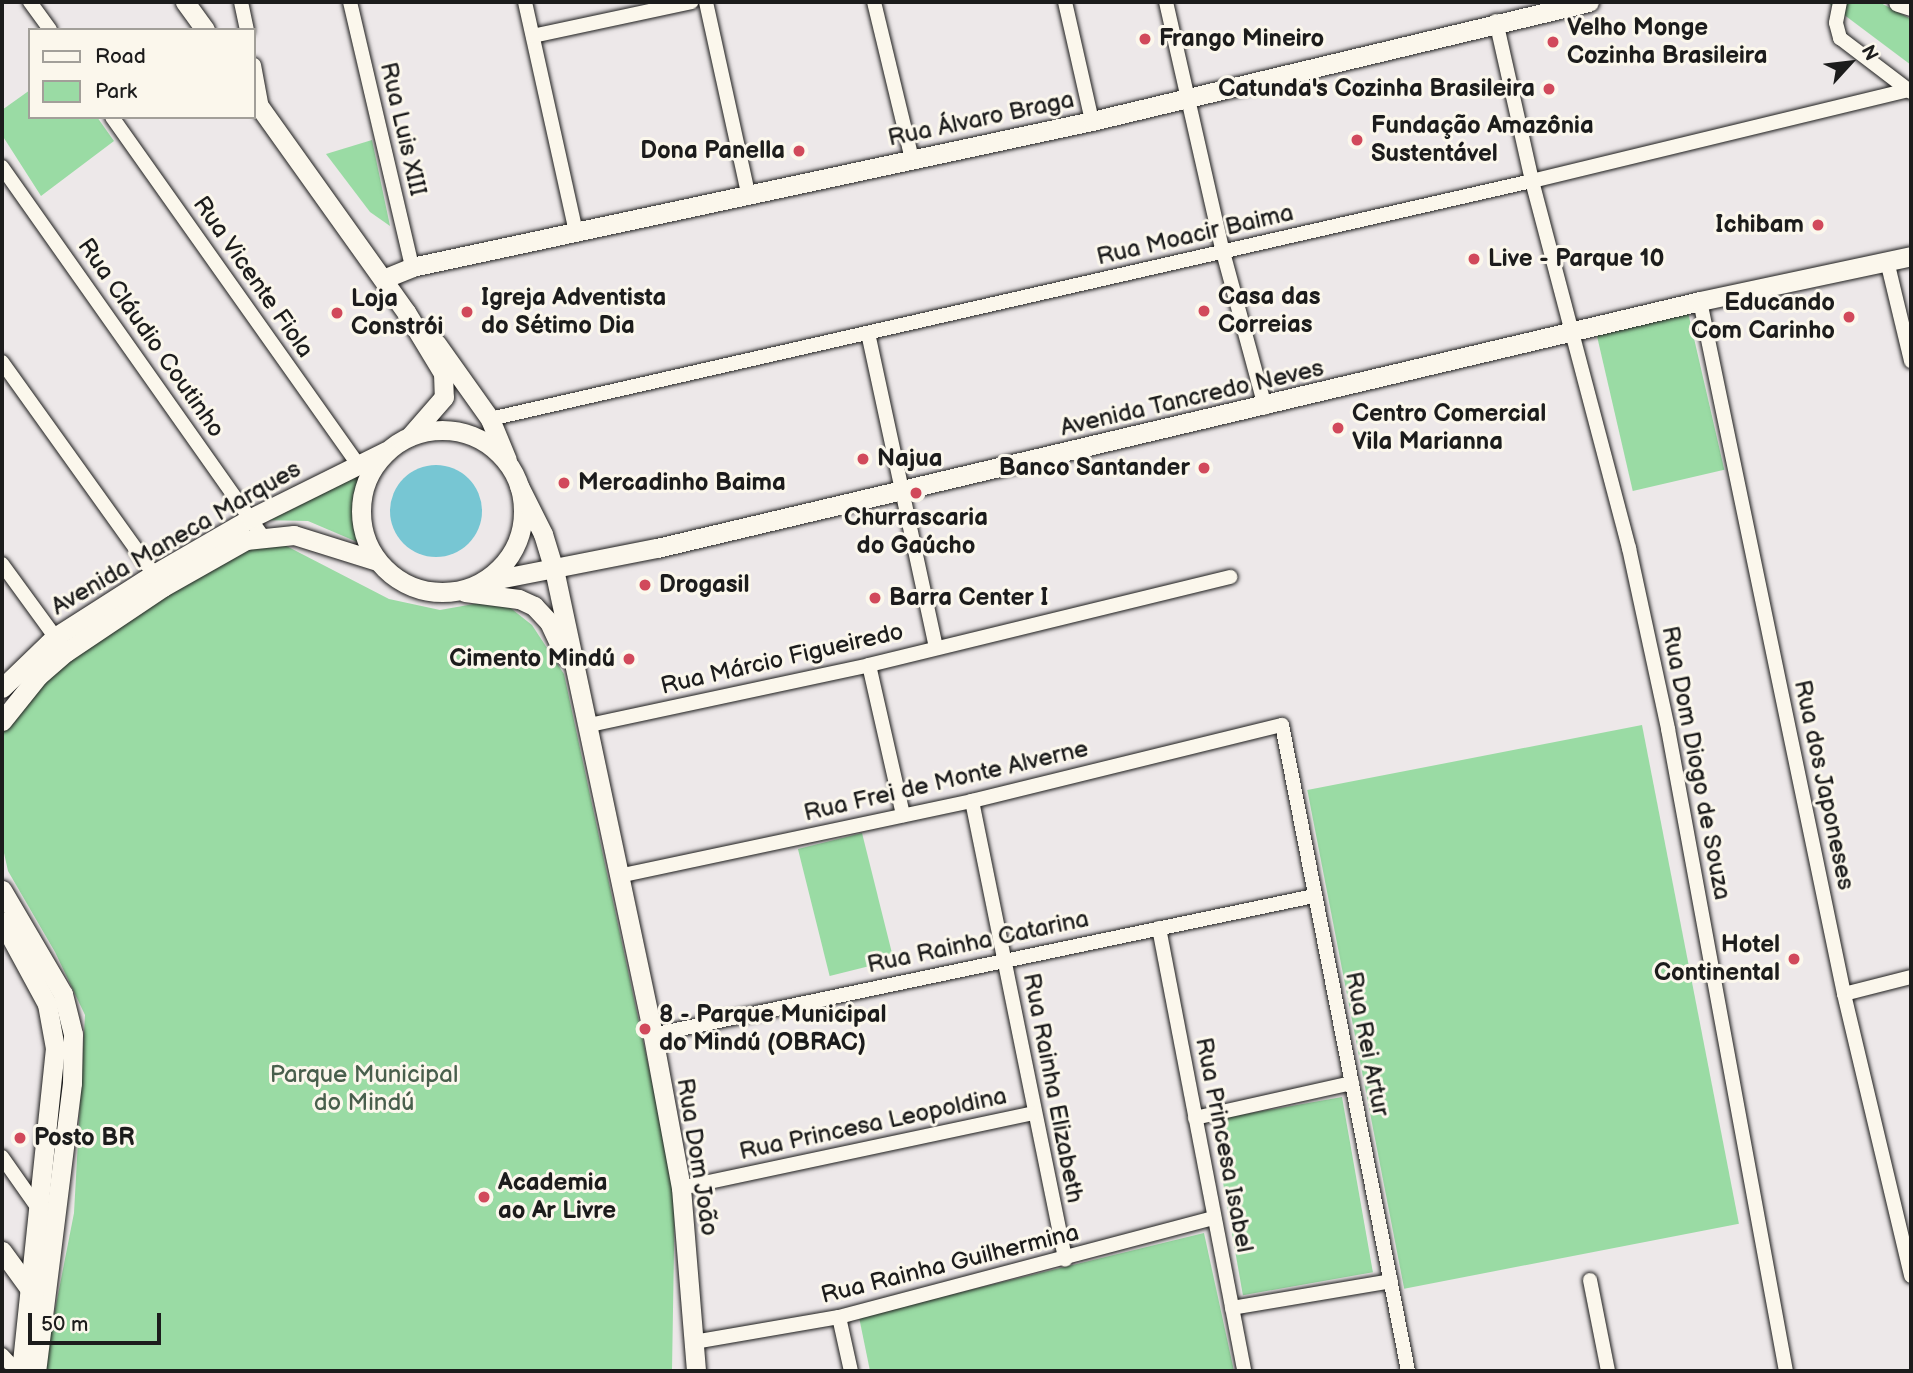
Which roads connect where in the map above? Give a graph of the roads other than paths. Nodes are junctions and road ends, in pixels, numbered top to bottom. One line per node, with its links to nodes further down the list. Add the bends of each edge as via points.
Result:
1 (30, 2): 16 (street)
2 (187, 2): 17 (main road)
3 (241, 2): 18 (street)
4 (350, 2): 34 (street, Rua Luis XIII)
5 (526, 2): 19 (street)
6 (691, 2): 19 (street)
7 (706, 2): 29 (street)
8 (874, 2): 26 (street)
9 (1065, 2): 25 (street)
10 (1166, 2): 22 (street)
11 (1589, 2): 15 (main road, Rua Álvaro Braga)
12 (1840, 2): 21 (street, via 1836,23 1840,38)
13 (1898, 2): 14 (main road)
14 (1911, 6)
15 (1496, 21): 22 (main road, Rua Álvaro Braga); 28 (street, Rua Dom Diogo de Souza)
16 (49, 28)
17 (204, 28)
18 (247, 28)
19 (533, 36): 30 (street)
20 (256, 86): 23 (street)
21 (1910, 91): 28 (street, Rua Moacir Baima)
22 (1189, 97): 25 (main road, Rua Álvaro Braga); 31 (street)
23 (258, 106): 35 (main road)
24 (113, 119): 46 (street, Rua Vicente Fiola)
25 (1092, 121): 26 (main road, Rua Álvaro Braga)
26 (912, 159): 29 (main road, Rua Álvaro Braga)
27 (2, 167): 49 (street, Rua Cláudio Coutinho)
28 (1532, 181): 31 (street, Rua Moacir Baima); 38 (street, Rua Dom Diogo de Souza)
29 (748, 193): 30 (main road, Rua Álvaro Braga)
30 (576, 232): 34 (main road, Rua Álvaro Braga)
31 (1223, 252): 39 (street, Rua Moacir Baima); 42 (street)
32 (1911, 256): 33 (main road, Avenida Tancredo Neves)
33 (1887, 261): 36 (main road, Avenida Tancredo Neves); 40 (street)
34 (412, 267): 35 (main road, Rua Álvaro Braga)
35 (383, 279): 37 (main road)
36 (1700, 301): 38 (main road, Avenida Tancredo Neves); 76 (street, Rua dos Japoneses)
37 (406, 312): 43 (main road, Rua Dom João, via 458,369); 44 (main road, via 445,384 439,405)
38 (1574, 332): 42 (main road, Avenida Tancredo Neves); 104 (street, Rua Dom Diogo de Souza, via 1629,548 1668,729)
39 (868, 333): 43 (street, Rua Moacir Baima); 48 (street)
40 (1911, 361)
41 (2, 362): 55 (street)
42 (1265, 407): 48 (main road, Avenida Tancredo Neves)
43 (491, 419): 47 (main road, Rua Dom João)
44 (410, 436): 45 (main road); 47 (main road, via 447,430 466,433 499,453)
45 (388, 450): 46 (main road, Avenida Maneca Marques); 51 (main road, via 370,474 360,503 367,543)
46 (357, 463): 49 (main road, Avenida Maneca Marques)
47 (515, 477): 53 (main road, Rua Dom João); 56 (main road, via 522,522 518,540 509,557)
48 (903, 490): 53 (main road, Avenida Tancredo Neves); 59 (street)
49 (251, 518): 50 (street, Rua Cláudio Coutinho); 55 (main road, Avenida Maneca Marques)
50 (262, 536): 51 (main road, Avenida Maneca Marques, via 313,539); 55 (main road, Avenida Maneca Marques)
51 (377, 561): 57 (main road, via 405,584 439,593)
52 (2, 564): 58 (street)
53 (554, 569): 56 (main road, Avenida Tancredo Neves); 62 (main road, Rua Dom João)
54 (1230, 577): 59 (street, Rua Márcio Figueiredo)
55 (158, 580): 58 (main road, Avenida Maneca Marques)
56 (483, 582): 57 (main road)
57 (457, 592): 62 (main road, Rua Dom João, via 519,599 534,606 559,639)
58 (61, 645): 61 (main road, Avenida Maneca Marques); 63 (main road, Avenida Maneca Marques)
59 (936, 647): 60 (street, Rua Márcio Figueiredo)
60 (869, 664): 64 (street, Rua Márcio Figueiredo); 67 (street)
61 (2, 688)
62 (585, 705): 64 (main road, Rua Dom João)
63 (2, 721)
64 (590, 725): 68 (main road, Rua Dom João)
65 (1282, 725): 66 (street, Rua Frei de Monte Alverne); 70 (street, Rua Rei Artur)
66 (972, 801): 67 (street, Rua Frei de Monte Alverne); 74 (street, Rua Rainha Elizabeth)
67 (904, 815): 68 (street, Rua Frei de Monte Alverne)
68 (619, 876): 79 (main road, Rua Dom João)
69 (2, 890): 78 (main road, via 52,972)
70 (1314, 896): 72 (street, Rua Rainha Catarina); 80 (street, Rua Rei Artur)
71 (2, 921): 77 (main road)
72 (1159, 928): 74 (street, Rua Rainha Catarina); 82 (street, Rua Princesa Isabel)
73 (2, 942): 77 (street)
74 (1005, 960): 79 (street, Rua Rainha Catarina); 81 (street, Rua Rainha Elizabeth)
75 (1911, 977): 76 (street)
76 (1844, 994): 89 (street, Rua dos Japoneses)
77 (47, 1004): 78 (street); 85 (main road, via 55,1048)
78 (70, 1013): 85 (main road, via 72,1083)
79 (652, 1035): 84 (main road, Rua Dom João)
80 (1352, 1083): 82 (street); 91 (street, Rua Rei Artur)
81 (1034, 1113): 84 (street, Rua Princesa Leopoldina); 88 (street, Rua Rainha Elizabeth)
82 (1195, 1118): 86 (street, Rua Princesa Isabel)
83 (2, 1157): 85 (street)
84 (681, 1188): 95 (main road, Rua Dom João)
85 (48, 1214): 92 (main road)
86 (1214, 1218): 88 (street, Rua Rainha Guilhermina); 93 (street, Rua Princesa Isabel)
87 (2, 1251): 92 (main road)
88 (1065, 1259): 94 (street, Rua Rainha Guilhermina)
89 (1911, 1276)
90 (1590, 1280): 103 (street)
91 (1391, 1281): 93 (street); 102 (street, Rua Rei Artur)
92 (38, 1299): 97 (main road); 98 (main road)
93 (1232, 1308): 101 (street, Rua Princesa Isabel)
94 (839, 1317): 95 (street, Rua Rainha Guilhermina); 100 (street)
95 (694, 1342): 99 (main road, Rua Dom João)
96 (2, 1355): 97 (street)
97 (19, 1371)
98 (36, 1371)
99 (696, 1371)
100 (851, 1371)
101 (1244, 1371)
102 (1408, 1371)
103 (1608, 1371)
104 (1786, 1371)

